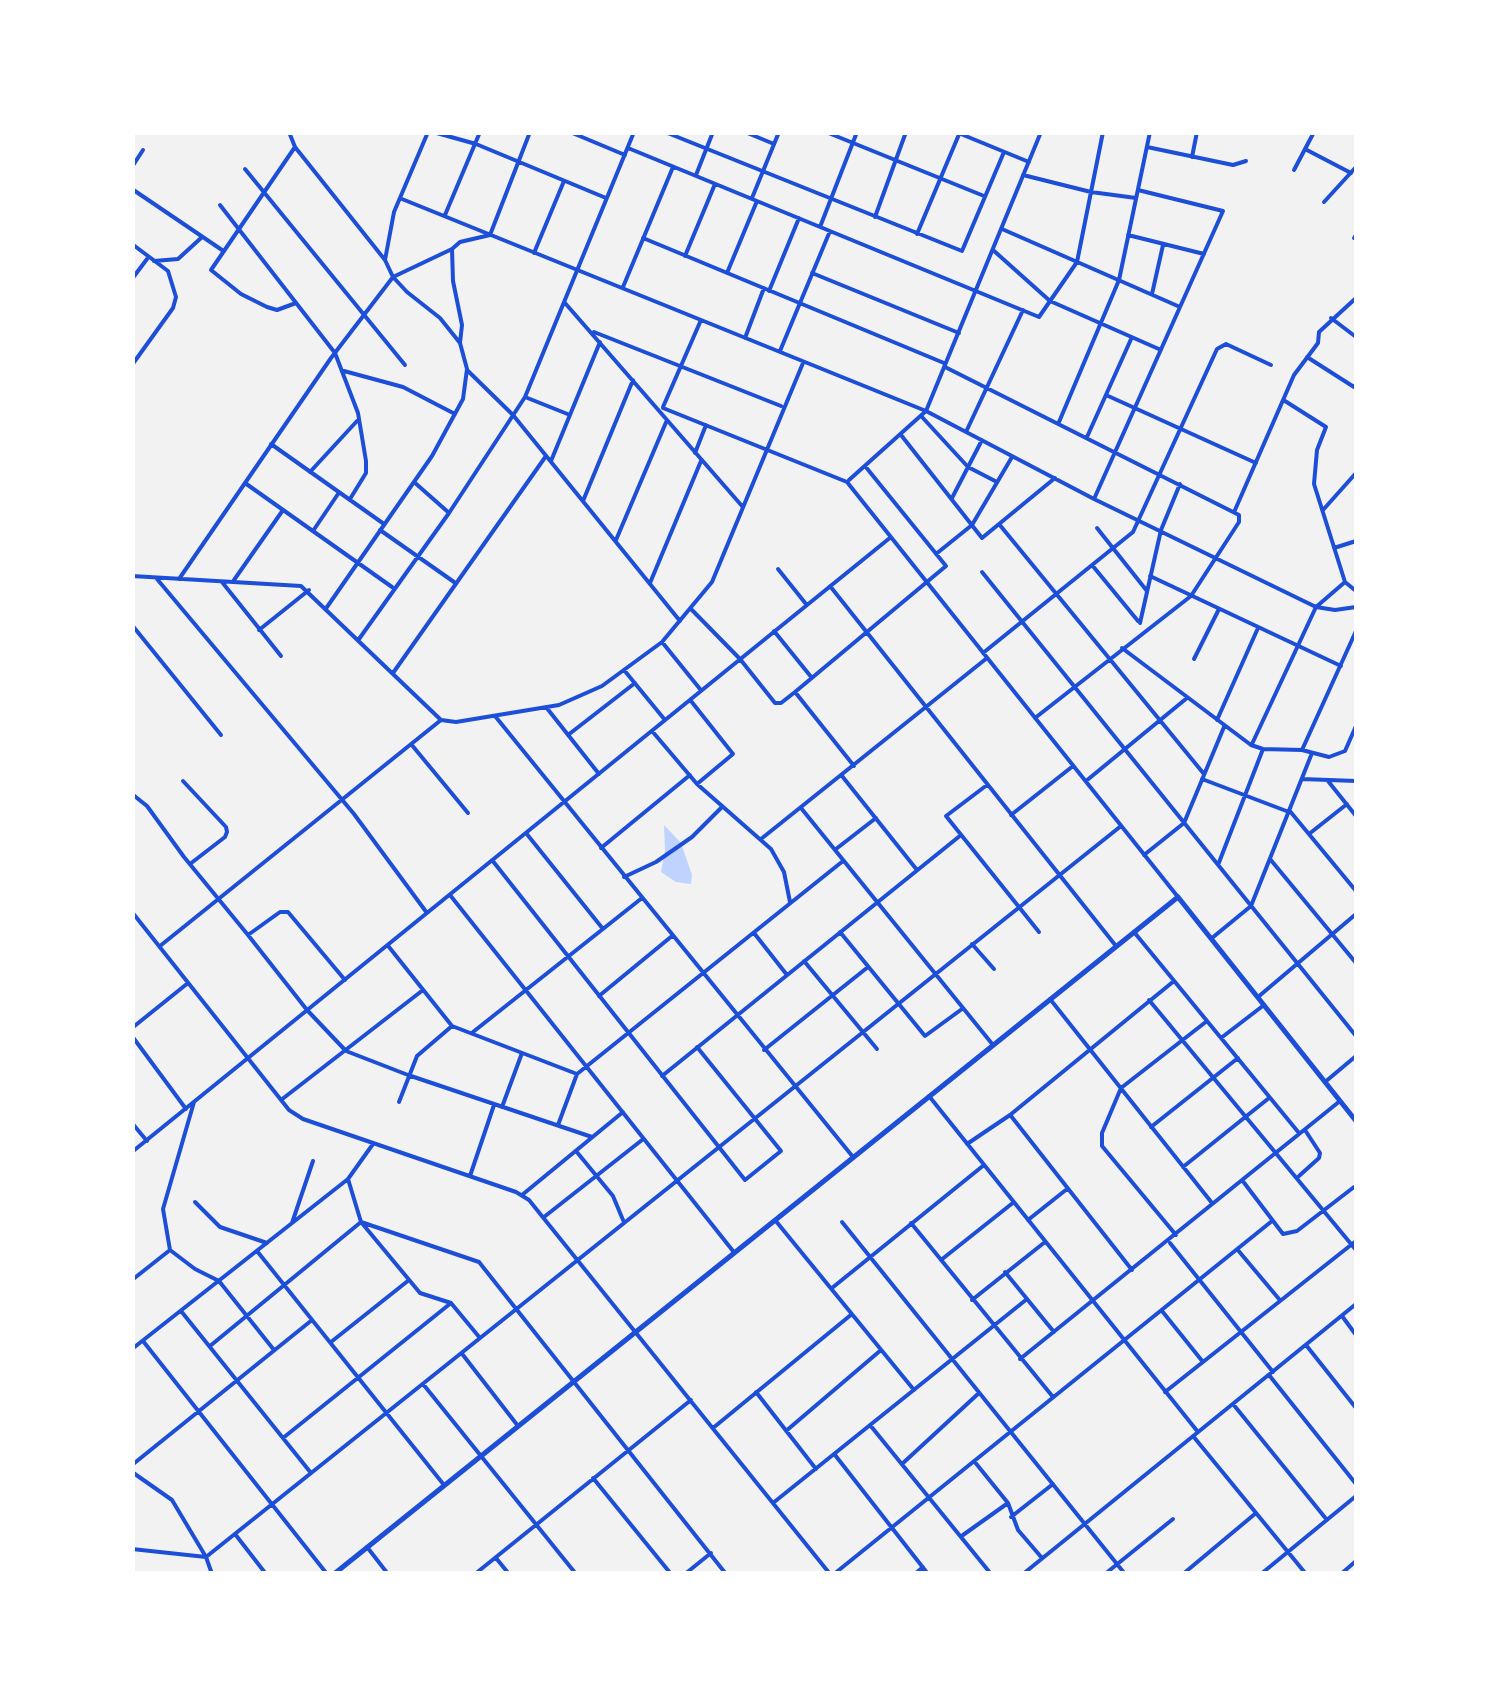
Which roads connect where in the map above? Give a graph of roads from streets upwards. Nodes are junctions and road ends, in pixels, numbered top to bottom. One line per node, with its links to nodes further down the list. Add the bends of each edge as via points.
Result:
1 (290, 132): 24 (street)
2 (430, 132): 22 (street); 56 (street)
3 (480, 132): 22 (street)
4 (530, 132): 35 (street)
5 (570, 132): 20 (street)
6 (634, 132): 26 (street)
7 (666, 132): 27 (street)
8 (713, 132): 27 (street)
9 (745, 132): 23 (street)
10 (778, 132): 23 (street)
11 (826, 132): 21 (street)
12 (857, 132): 21 (street)
13 (906, 132): 33 (street)
14 (1040, 132): 36 (street)
15 (1103, 132): 52 (street)
16 (1150, 132): 25 (street)
17 (1197, 132): 32 (street)
18 (1314, 132): 28 (street)
19 (958, 133): 30 (street); 46 (street)
20 (582, 135): 31 (street)
21 (853, 143): 33 (street); 58 (street)
22 (476, 144): 35 (street); 61 (street)
23 (774, 144): 42 (street)
24 (295, 147): 51 (street); 82 (street)
25 (1147, 147): 32 (street); 50 (street)
26 (628, 148): 31 (street); 37 (street)
27 (706, 149): 42 (street); 45 (street)
28 (1305, 149): 41 (street); 43 (street)
29 (143, 150): 39 (street)
30 (1004, 152): 36 (street); 53 (street)
31 (625, 155): 54 (street)
32 (1192, 157): 34 (street, via 1233,166)
33 (896, 161): 46 (street); 63 (street)
34 (1246, 161)
35 (518, 162): 47 (street); 68 (street)
36 (1028, 162): 44 (street)
37 (673, 166): 45 (street); 72 (street)
38 (1356, 166): 43 (street)
39 (132, 167)
40 (246, 169): 51 (street)
41 (1294, 170)
42 (763, 172): 57 (street); 58 (street)
43 (1351, 173): 59 (street)
44 (1023, 175): 52 (street); 66 (street)
45 (696, 176): 48 (street)
46 (940, 179): 53 (street); 70 (street)
47 (564, 181): 54 (street); 78 (street)
48 (715, 184): 57 (street); 80 (street)
49 (132, 189): 71 (street)
50 (1138, 190): 55 (street); 79 (street, via 1224,211)
51 (265, 191): 65 (street); 102 (street)
52 (1091, 192): 55 (street); 84 (street)
53 (985, 197): 70 (street, via 962,252)
54 (607, 198): 85 (street)
55 (1136, 198): 69 (street)
56 (402, 199): 61 (street); 82 (street)
57 (754, 200): 62 (street); 86 (street)
58 (830, 200): 63 (street); 64 (street)
59 (1324, 202)
60 (220, 205): 65 (street)
61 (444, 216): 68 (street)
62 (799, 218): 64 (street); 92 (street)
63 (874, 218): 70 (street)
64 (820, 227): 67 (street)
65 (239, 228): 76 (street); 97 (street)
66 (1001, 228): 77 (street); 84 (street)
67 (830, 231): 87 (street); 93 (street)
68 (490, 235): 75 (street); 78 (street)
69 (1128, 235): 74 (street); 90 (street)
70 (917, 236)
71 (202, 237): 76 (street); 83 (street, via 178,259)
72 (643, 238): 80 (street); 91 (street)
73 (132, 244): 81 (street)
74 (1163, 244): 79 (street); 94 (street)
75 (452, 249): 88 (street); 112 (street)
76 (222, 250): 97 (street, via 211,270 241,294 277,310)
77 (992, 250): 93 (street); 96 (street)
78 (534, 253): 85 (street)
79 (1204, 254): 100 (street)
80 (685, 256): 86 (street)
81 (148, 258): 83 (street); 89 (street)
82 (385, 260): 88 (street)
83 (154, 262): 118 (street, via 168,271 176,297)
84 (1077, 262): 90 (street); 96 (street)
85 (577, 270): 91 (street); 98 (street)
86 (727, 273): 92 (street)
87 (812, 273): 99 (street); 107 (street)
88 (394, 277): 102 (street); 112 (street)
89 (132, 279)
90 (1118, 280): 94 (street); 105 (street)
91 (622, 288): 104 (street)
92 (767, 290): 99 (street); 110 (street)
93 (976, 291): 101 (street); 107 (street)
94 (1152, 294): 100 (street)
95 (1356, 298): 103 (street)
96 (1050, 300): 101 (street, via 1039,317); 105 (street)
97 (296, 302): 115 (street)
98 (564, 302): 106 (street); 129 (street)
99 (800, 303): 114 (street); 120 (street)
100 (1180, 307): 113 (street)
101 (1023, 310): 127 (street)
102 (364, 313): 115 (street); 119 (street)
103 (1331, 318): 109 (street); 116 (street)
104 (701, 320): 110 (street); 122 (street)
105 (1100, 323): 108 (street); 140 (street)
106 (590, 330): 111 (street); 122 (street)
107 (958, 332): 120 (street)
108 (1132, 337): 113 (street); 128 (street)
109 (1356, 337)
110 (746, 338): 114 (street)
111 (600, 342): 125 (street); 137 (street)
112 (460, 343): 124 (street)
113 (1161, 350): 132 (street)
114 (780, 352): 117 (street)
115 (335, 353): 123 (street); 147 (street)
116 (1307, 357): 126 (street); 130 (street)
117 (804, 361): 131 (street); 136 (street)
118 (132, 364)
119 (405, 365)
120 (945, 365): 127 (street); 136 (street)
121 (1271, 365): 142 (street, via 1222,344)
122 (681, 367): 131 (street); 133 (street)
123 (342, 370): 134 (street, via 385,380); 139 (street)
124 (466, 370): 134 (street); 135 (street)
125 (633, 380): 133 (street); 171 (street)
126 (1356, 385)
127 (986, 388): 140 (street); 143 (street)
128 (1106, 396): 132 (street); 145 (street)
129 (525, 397): 135 (street); 137 (street)
130 (1284, 400): 155 (street); 175 (street, via 1326,427 1314,484)
131 (782, 407): 148 (street)
132 (1135, 408): 142 (street); 149 (street)
133 (661, 410): 138 (street); 141 (street)
134 (455, 414): 162 (street)
135 (513, 414): 151 (street); 176 (street)
136 (924, 414): 143 (street); 144 (street); 157 (street)
137 (570, 415): 153 (street)
138 (666, 420): 150 (street); 185 (street)
139 (357, 421): 158 (street); 169 (street, via 366,473)
140 (1058, 423): 145 (street)
141 (706, 425): 148 (street); 150 (street)
142 (1179, 428): 155 (street); 159 (street)
143 (966, 432): 146 (street)
144 (900, 434): 156 (street); 170 (street)
145 (1088, 438): 149 (street)
146 (982, 440): 152 (street); 157 (street)
147 (271, 444): 158 (street); 165 (street)
148 (769, 451): 163 (street); 172 (street)
149 (1116, 451): 159 (street); 168 (street)
150 (695, 453): 154 (street)
151 (546, 456): 153 (street); 205 (street)
152 (1012, 456): 161 (street); 164 (street)
153 (551, 461): 171 (street)
154 (702, 461): 172 (street); 206 (street)
155 (1256, 463): 174 (street)
156 (865, 466): 163 (street); 189 (street)
157 (968, 467): 164 (street); 170 (street)
158 (310, 472): 167 (street)
159 (1159, 473): 166 (street); 177 (street)
160 (1356, 473): 175 (street)
161 (1055, 478): 168 (street); 178 (street)
162 (414, 482): 176 (street); 180 (street)
163 (847, 482): 184 (street)
164 (997, 482): 179 (street)
165 (245, 483): 173 (street); 200 (street)
166 (1180, 483): 174 (street); 182 (street)
167 (340, 492): 169 (street); 183 (street)
168 (1094, 498): 177 (street)
169 (350, 499): 180 (street)
170 (952, 500): 179 (street)
171 (583, 501): 185 (street)
172 (742, 506): 219 (street, via 712,582)
173 (283, 510): 183 (street); 202 (street)
174 (1235, 510): 191 (street, via 1239,522)
175 (1323, 510): 188 (street)
176 (449, 513): 190 (street)
177 (1138, 520): 182 (street); 187 (street)
178 (999, 524): 179 (street, via 982,538); 213 (street)
179 (972, 525): 189 (street)
180 (382, 527): 190 (street); 192 (street)
181 (1097, 528): 187 (street)
182 (1161, 530): 191 (street); 197 (street)
183 (314, 532): 192 (street)
184 (891, 537): 203 (street); 208 (street)
185 (616, 541): 206 (street)
186 (1356, 542): 188 (street)
187 (1113, 548): 193 (street); 212 (street)
188 (1334, 548): 204 (street)
189 (936, 554): 203 (street, via 946,566)
190 (416, 556): 205 (street); 209 (street)
191 (1218, 557): 214 (street); 216 (street)
192 (358, 563): 209 (street); 218 (street)
193 (1092, 565): 213 (street); 223 (street)
194 (778, 569): 215 (street)
195 (982, 572): 222 (street)
196 (132, 576): 198 (street)
197 (1150, 576): 212 (street); 214 (street)
198 (143, 578): 199 (street); 207 (street)
199 (157, 579): 200 (street); 285 (street)
200 (178, 580): 201 (street)
201 (220, 580): 202 (street); 227 (street)
202 (232, 582): 210 (street)
203 (927, 582): 230 (street); 235 (street)
204 (1345, 582): 211 (street); 216 (street)
205 (456, 584): 242 (street)
206 (650, 584): 221 (street)
207 (132, 586)
208 (830, 586): 215 (street); 230 (street)
209 (394, 588): 231 (street)
210 (308, 590): 218 (street); 227 (street)
211 (1356, 590)
212 (1147, 591): 223 (street)
213 (1056, 594): 222 (street); 237 (street)
214 (1191, 596): 220 (street); 226 (street)
215 (807, 605): 229 (street)
216 (1316, 606): 217 (street); 233 (street)
217 (1356, 607)
218 (327, 608): 231 (street)
219 (690, 608): 221 (street); 239 (street)
220 (1219, 610): 225 (street); 238 (street)
221 (680, 621): 232 (street)
222 (1022, 622): 235 (street); 245 (street)
223 (1140, 623): 226 (street)
224 (132, 625): 261 (street)
225 (1258, 628): 233 (street); 257 (street)
226 (1145, 629): 234 (street)
227 (259, 630): 236 (street)
228 (1356, 631): 240 (street)
229 (774, 632): 239 (street); 243 (street)
230 (866, 632): 243 (street); 251 (street)
231 (359, 639): 242 (street)
232 (662, 642): 241 (street); 246 (street)
233 (1297, 647): 240 (street); 265 (street)
234 (1122, 648): 237 (street); 248 (street)
235 (985, 655): 251 (street); 253 (street)
236 (281, 656)
237 (1109, 658): 245 (street); 256 (street)
238 (1194, 658)
239 (740, 659): 246 (street); 247 (street, via 776,703)
240 (1340, 666): 268 (street)
241 (624, 670): 244 (street); 250 (street, via 582,697)
242 (393, 673): 254 (street)
243 (812, 678): 247 (street)
244 (635, 683): 255 (street); 262 (street)
245 (1074, 686): 253 (street); 266 (street)
246 (702, 690): 249 (street)
247 (795, 692): 270 (street)
248 (1186, 698): 256 (street); 257 (street)
249 (690, 700): 255 (street); 281 (street, via 733,754)
250 (546, 707): 252 (street); 262 (street)
251 (926, 707): 270 (street); 282 (street)
252 (495, 716): 254 (street); 286 (street)
253 (1035, 718): 271 (street)
254 (441, 720): 264 (street)
255 (665, 720): 260 (street)
256 (1160, 720): 266 (street); 275 (street)
257 (1216, 721): 259 (street)
258 (1356, 726): 263 (street)
259 (1224, 727): 265 (street); 275 (street)
260 (652, 730): 272 (street); 273 (street)
261 (220, 734)
262 (568, 735): 272 (street)
263 (1354, 738): 269 (street, via 1346,751 1330,757)
264 (412, 744): 285 (street); 291 (street)
265 (1252, 745): 267 (street)
266 (1124, 749): 280 (street); 295 (street)
267 (1263, 749): 268 (street); 284 (street)
268 (1302, 750): 269 (street)
269 (1312, 753): 276 (street)
270 (854, 766): 274 (street)
271 (1073, 766): 280 (street); 292 (street)
272 (599, 774): 286 (street)
273 (690, 775): 281 (street); 301 (street)
274 (841, 776): 289 (street); 294 (street)
275 (1203, 777): 284 (street); 295 (street)
276 (1302, 779): 277 (street); 290 (street)
277 (1327, 780): 278 (street); 287 (street)
278 (1356, 780)
279 (183, 781): 307 (street, via 226,827 225,837)
280 (1085, 781): 296 (street)
281 (697, 784): 288 (street)
282 (987, 785): 292 (street); 299 (street, via 946,816)
283 (132, 794): 307 (street)
284 (1244, 796): 290 (street); 308 (street)
285 (343, 802): 316 (street); 322 (street)
286 (564, 802): 297 (street); 301 (street)
287 (1346, 804): 293 (street); 298 (street)
288 (721, 808): 300 (street); 311 (street, via 692,837)
289 (800, 808): 300 (street); 302 (street)
290 (1289, 811): 298 (street); 304 (street)
291 (468, 813)
292 (1012, 815): 310 (street)
293 (1356, 816)
294 (876, 818): 302 (street); 309 (street)
295 (1184, 823): 303 (street); 308 (street)
296 (1121, 826): 303 (street); 310 (street)
297 (526, 833): 305 (street); 324 (street)
298 (1310, 834): 312 (street)
299 (962, 836): 309 (street); 320 (street)
300 (761, 840): 318 (street, via 784,872)
301 (601, 848): 311 (street)
302 (835, 850): 306 (street)
303 (1144, 855): 314 (street)
304 (1270, 859): 319 (street); 331 (street)
305 (492, 860): 313 (street); 337 (street)
306 (843, 861): 317 (street); 318 (street)
307 (190, 864): 316 (street)
308 (1218, 865): 319 (street)
309 (917, 870): 317 (street)
310 (1059, 875): 320 (street); 335 (street)
311 (624, 877): 315 (street)
312 (1356, 891)
313 (450, 895): 322 (street); 350 (street)
314 (1178, 897): 328 (street); 332 (street)
315 (642, 898): 324 (street); 330 (street)
316 (220, 900): 329 (street); 336 (street)
317 (877, 902): 326 (street); 344 (street)
318 (790, 903): 325 (street)
319 (1251, 906): 332 (street); 340 (street)
320 (1020, 907): 327 (street); 333 (street)
321 (132, 912): 336 (street)
322 (427, 913): 334 (street)
323 (1356, 914): 331 (street)
324 (602, 930): 337 (street)
325 (754, 932): 343 (street); 345 (street)
326 (840, 932): 338 (street); 341 (street)
327 (1039, 932)
328 (1134, 932): 335 (street); 347 (street)
329 (248, 935): 346 (street, via 288,912); 359 (street)
330 (672, 936): 343 (street); 352 (street)
331 (1333, 936): 339 (street); 340 (street)
332 (1211, 939): 353 (street)
333 (972, 944): 342 (street); 344 (street)
334 (388, 945): 346 (street); 349 (street)
335 (1116, 946): 354 (street)
336 (160, 947): 348 (street)
337 (568, 957): 350 (street); 352 (street)
338 (804, 961): 345 (street); 351 (street)
339 (1356, 963)
340 (1298, 964): 353 (street); 368 (street)
341 (868, 967): 351 (street); 356 (street)
342 (994, 969)
343 (702, 974): 360 (street); 365 (street)
344 (936, 974): 356 (street); 358 (street)
345 (787, 975): 360 (street)
346 (345, 980): 359 (street)
347 (1174, 981): 355 (street); 361 (street)
348 (188, 983): 363 (street); 379 (street)
349 (422, 990): 362 (street); 376 (street)
350 (526, 990): 366 (street); 381 (street)
351 (832, 995): 364 (street); 375 (street)
352 (599, 996): 365 (street)
353 (1258, 997): 357 (street)
354 (1050, 999): 371 (street); 373 (street)
355 (1149, 1000): 370 (street); 373 (street)
356 (898, 1004): 358 (street, via 926,1036); 364 (street)
357 (1264, 1006): 369 (street); 386 (street)
358 (964, 1008): 371 (street)
359 (308, 1010): 376 (street); 379 (street)
360 (736, 1016): 372 (street); 375 (street)
361 (1207, 1021): 369 (street); 370 (street)
362 (452, 1026): 366 (street); 383 (street, via 416,1056)
363 (132, 1028)
364 (862, 1032): 374 (street); 387 (street)
365 (628, 1033): 381 (street); 384 (street)
366 (471, 1034): 377 (street)
367 (132, 1036): 397 (street)
368 (1356, 1036)
369 (1221, 1038): 380 (street)
370 (1183, 1041): 385 (street); 388 (street)
371 (993, 1045): 389 (street)
372 (697, 1047): 384 (street); 401 (street)
373 (1091, 1048): 388 (street); 399 (street)
374 (877, 1049)
375 (764, 1050): 387 (street)
376 (346, 1051): 383 (street); 391 (street)
377 (522, 1053): 382 (street); 396 (street)
378 (1356, 1056): 386 (street)
379 (248, 1058): 391 (street); 393 (street)
380 (1238, 1058): 385 (street); 390 (street)
381 (586, 1066): 382 (street); 398 (street)
382 (577, 1074): 404 (street)
383 (408, 1075): 394 (street); 395 (street)
384 (662, 1076): 412 (street)
385 (1214, 1078): 400 (street); 405 (street)
386 (1325, 1082): 392 (street)
387 (794, 1087): 401 (street); 416 (street)
388 (1121, 1088): 405 (street); 442 (street, via 1102,1146)
389 (929, 1096): 411 (street); 416 (street)
390 (1270, 1098): 400 (street); 406 (street)
391 (281, 1100): 410 (street, via 303,1119)
392 (1340, 1101): 402 (street); 406 (street)
393 (194, 1102): 397 (street); 447 (street, via 163,1208)
394 (398, 1102)
395 (494, 1104): 396 (street); 420 (street)
396 (502, 1107): 404 (street)
397 (186, 1109): 409 (street)
398 (622, 1112): 407 (street); 408 (street)
399 (1010, 1115): 411 (street); 427 (street)
400 (1246, 1117): 415 (street); 419 (street)
401 (755, 1118): 412 (street); 412 (street, via 780,1154 745,1180)
402 (1356, 1121)
403 (132, 1123): 409 (street)
404 (558, 1126): 407 (street)
405 (1151, 1126): 419 (street)
406 (1302, 1132): 415 (street); 422 (street, via 1320,1153)
407 (592, 1137): 413 (street)
408 (644, 1139): 421 (street); 424 (street)
409 (146, 1140): 414 (street)
410 (373, 1144): 420 (street); 423 (street)
411 (967, 1144): 418 (street)
412 (718, 1148): 424 (street)
413 (576, 1151): 421 (street); 428 (street)
414 (132, 1152)
415 (1276, 1153): 422 (street); 425 (street)
416 (853, 1157): 434 (street)
417 (313, 1161): 439 (street)
418 (984, 1165): 430 (street); 441 (street)
419 (1183, 1167): 431 (street)
420 (470, 1176): 428 (street)
421 (596, 1176): 433 (street); 440 (street)
422 (1298, 1177): 432 (street)
423 (348, 1179): 436 (street); 439 (street)
424 (677, 1180): 440 (street); 451 (street)
425 (1242, 1180): 431 (street); 438 (street)
426 (1354, 1187): 432 (street)
427 (1067, 1189): 435 (street); 455 (street)
428 (522, 1195): 433 (street)
429 (195, 1202): 445 (street, via 220,1226)
430 (1014, 1202): 435 (street); 454 (street)
431 (1213, 1204): 442 (street)
432 (1324, 1208): 438 (street, via 1290,1234); 446 (street)
433 (544, 1218): 453 (street)
434 (775, 1220): 451 (street); 462 (street)
435 (1028, 1220): 444 (street)
436 (361, 1222): 458 (street); 461 (street); 469 (street, via 479,1262)
437 (842, 1222): 452 (street)
438 (1272, 1222): 449 (street)
439 (292, 1223): 445 (street)
440 (624, 1223): 453 (street)
441 (910, 1223): 452 (street); 454 (street)
442 (1176, 1235): 443 (street)
443 (1169, 1241): 455 (street); 459 (street)
444 (1045, 1242): 456 (street); 465 (street)
445 (267, 1243): 448 (street)
446 (1354, 1243): 450 (street); 466 (street)
447 (170, 1250): 457 (street); 460 (street)
448 (257, 1250): 460 (street); 461 (street)
449 (1237, 1250): 459 (street); 466 (street)
450 (1356, 1250)
451 (734, 1252): 477 (street)
452 (870, 1256): 462 (street); 491 (street)
453 (579, 1259): 469 (street); 477 (street)
454 (940, 1260): 464 (street)
455 (1132, 1270): 465 (street)
456 (1005, 1272): 463 (street); 464 (street)
457 (132, 1280)
458 (409, 1280): 467 (street, via 420,1293); 484 (street)
459 (1199, 1280): 470 (street); 479 (street)
460 (219, 1281): 471 (street); 473 (street)
461 (284, 1285): 473 (street); 475 (street)
462 (831, 1288): 472 (street)
463 (1027, 1299): 476 (street); 478 (street)
464 (972, 1300): 476 (street)
465 (1093, 1301): 478 (street); 482 (street)
466 (1281, 1301): 479 (street)
467 (451, 1303): 481 (street); 495 (street)
468 (1356, 1304): 474 (street)
469 (516, 1309): 481 (street); 497 (street)
470 (1161, 1310): 482 (street); 493 (street)
471 (182, 1311): 483 (street); 486 (street)
472 (852, 1314): 489 (street); 500 (street)
473 (247, 1316): 486 (street); 488 (street)
474 (1342, 1316): 480 (street); 485 (street)
475 (312, 1320): 484 (street); 488 (street)
476 (993, 1326): 491 (street); 492 (street)
477 (636, 1332): 497 (street); 504 (street)
478 (1054, 1332): 492 (street)
479 (1241, 1332): 493 (street); 494 (street)
480 (1356, 1335)
481 (480, 1338): 490 (street)
482 (1124, 1340): 502 (street); 503 (street)
483 (142, 1342): 487 (street); 507 (street)
484 (330, 1342): 495 (street)
485 (1306, 1345): 494 (street); 506 (street)
486 (210, 1346): 496 (street)
487 (132, 1350)
488 (274, 1350): 496 (street)
489 (882, 1350): 499 (street); 512 (street)
490 (461, 1353): 498 (street); 510 (street)
491 (952, 1359): 499 (street); 501 (street)
492 (1020, 1360): 503 (street)
493 (1202, 1362): 502 (street)
494 (1271, 1374): 505 (street); 527 (street)
495 (358, 1377): 508 (street); 515 (street)
496 (237, 1380): 507 (street); 515 (street)
497 (574, 1381): 510 (street); 516 (street)
498 (422, 1384): 508 (street); 518 (street)
499 (914, 1390): 509 (street)
500 (756, 1392): 511 (street); 512 (street)
501 (980, 1392): 513 (street); 520 (street)
502 (1165, 1392): 514 (street)
503 (1053, 1397): 513 (street)
504 (691, 1400): 511 (street); 516 (street)
505 (1233, 1404): 514 (street); 537 (street)
506 (1356, 1408)
507 (198, 1412): 521 (street); 533 (street)
508 (386, 1412): 524 (street); 528 (street)
509 (870, 1425): 517 (street); 520 (street)
510 (518, 1426): 518 (street)
511 (713, 1428): 531 (street)
512 (786, 1431): 522 (street)
513 (1010, 1432): 519 (street); 526 (street)
514 (1196, 1434): 534 (street); 539 (street)
515 (283, 1438): 524 (street)
516 (628, 1450): 525 (street); 546 (street)
517 (834, 1455): 522 (street); 540 (street)
518 (481, 1456): 528 (street); 538 (street)
519 (974, 1461): 530 (street); 532 (street)
520 (902, 1464): 530 (street)
521 (132, 1465)
522 (816, 1469): 531 (street)
523 (132, 1472): 547 (street, via 172,1500)
524 (311, 1473): 533 (street)
525 (594, 1478): 538 (street); 560 (street)
526 (1053, 1484): 535 (street); 539 (street)
527 (1356, 1484)
528 (444, 1485): 543 (street)
529 (1356, 1496): 537 (street)
530 (929, 1497): 540 (street); 542 (street)
531 (774, 1503): 563 (street)
532 (1008, 1503): 535 (street); 542 (street)
533 (272, 1504): 541 (street); 555 (street)
534 (1256, 1513): 545 (street); 570 (street)
535 (1011, 1517): 549 (street)
536 (1174, 1519): 551 (street)
537 (1328, 1520): 545 (street)
538 (536, 1524): 548 (street); 559 (street)
539 (1085, 1524): 549 (street); 551 (street)
540 (891, 1527): 552 (street); 563 (street)
541 (235, 1534): 547 (street); 554 (street)
542 (961, 1536): 566 (street)
543 (367, 1547): 555 (street); 556 (street)
544 (132, 1549): 547 (street)
545 (1288, 1551): 571 (street); 572 (street)
546 (710, 1554): 561 (street); 562 (street)
547 (206, 1557): 553 (street)
548 (495, 1557): 557 (street); 558 (street)
549 (1042, 1558): 567 (street)
550 (1356, 1561): 573 (street)
551 (1117, 1564): 568 (street); 569 (street)
552 (923, 1567): 564 (street); 565 (street)
553 (212, 1574)
554 (266, 1574)
555 (331, 1574)
556 (388, 1574)
557 (474, 1574)
558 (509, 1574)
559 (576, 1574)
560 (671, 1574)
561 (685, 1574)
562 (726, 1574)
563 (832, 1574)
564 (915, 1574)
565 (928, 1574)
566 (991, 1574)
567 (1023, 1574)
568 (1105, 1574)
569 (1125, 1574)
570 (1183, 1574)
571 (1261, 1574)
572 (1306, 1574)
573 (1342, 1574)

